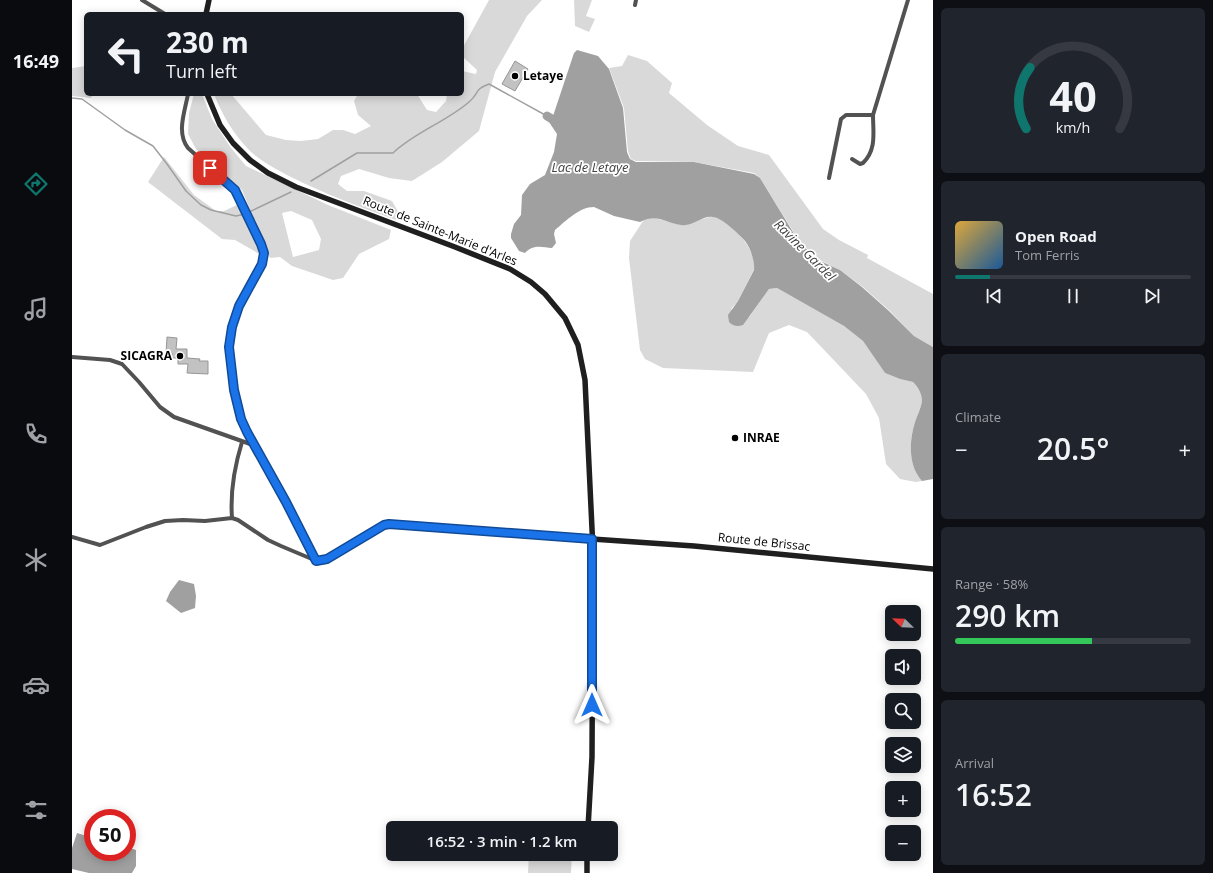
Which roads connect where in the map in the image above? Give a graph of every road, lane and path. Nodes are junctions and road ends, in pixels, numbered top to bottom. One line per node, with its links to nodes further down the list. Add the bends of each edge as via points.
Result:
1 (142, 0): 4 (street)
2 (209, 0): 5 (main road)
3 (908, 0): 8 (street)
4 (162, 12)
5 (206, 12)
6 (188, 96): 13 (street, via 183,119 183,140 188,148 231,186 246,211 264,253 256,276 239,306 229,347 234,390 241,419)
7 (207, 96): 16 (main road, Route de Sainte-Marie d'Arles, via 220,125 233,143 268,173 296,187 510,269 545,294 565,318 572,332 578,345 585,380)
8 (872, 115): 9 (street, via 874,142 871,151 863,163); 10 (street, via 846,115 841,119)
9 (852, 159)
10 (829, 178)
11 (72, 357): 12 (street, via 110,360 122,364 160,407 174,416)
12 (242, 442): 13 (street); 14 (street, via 231,488)
13 (253, 445): 17 (street)
14 (232, 518): 15 (street, via 165,521 100,545); 17 (street, via 268,540)
15 (72, 537)
16 (592, 539): 17 (street, via 389,524 327,559); 18 (main road, Route de Brissac, via 694,546); 19 (main road, Route de Sainte-Marie d'Arles, via 592,757)
17 (316, 561)
18 (933, 570)
19 (588, 821)
20 (587, 861): 21 (main road)
21 (587, 873)

